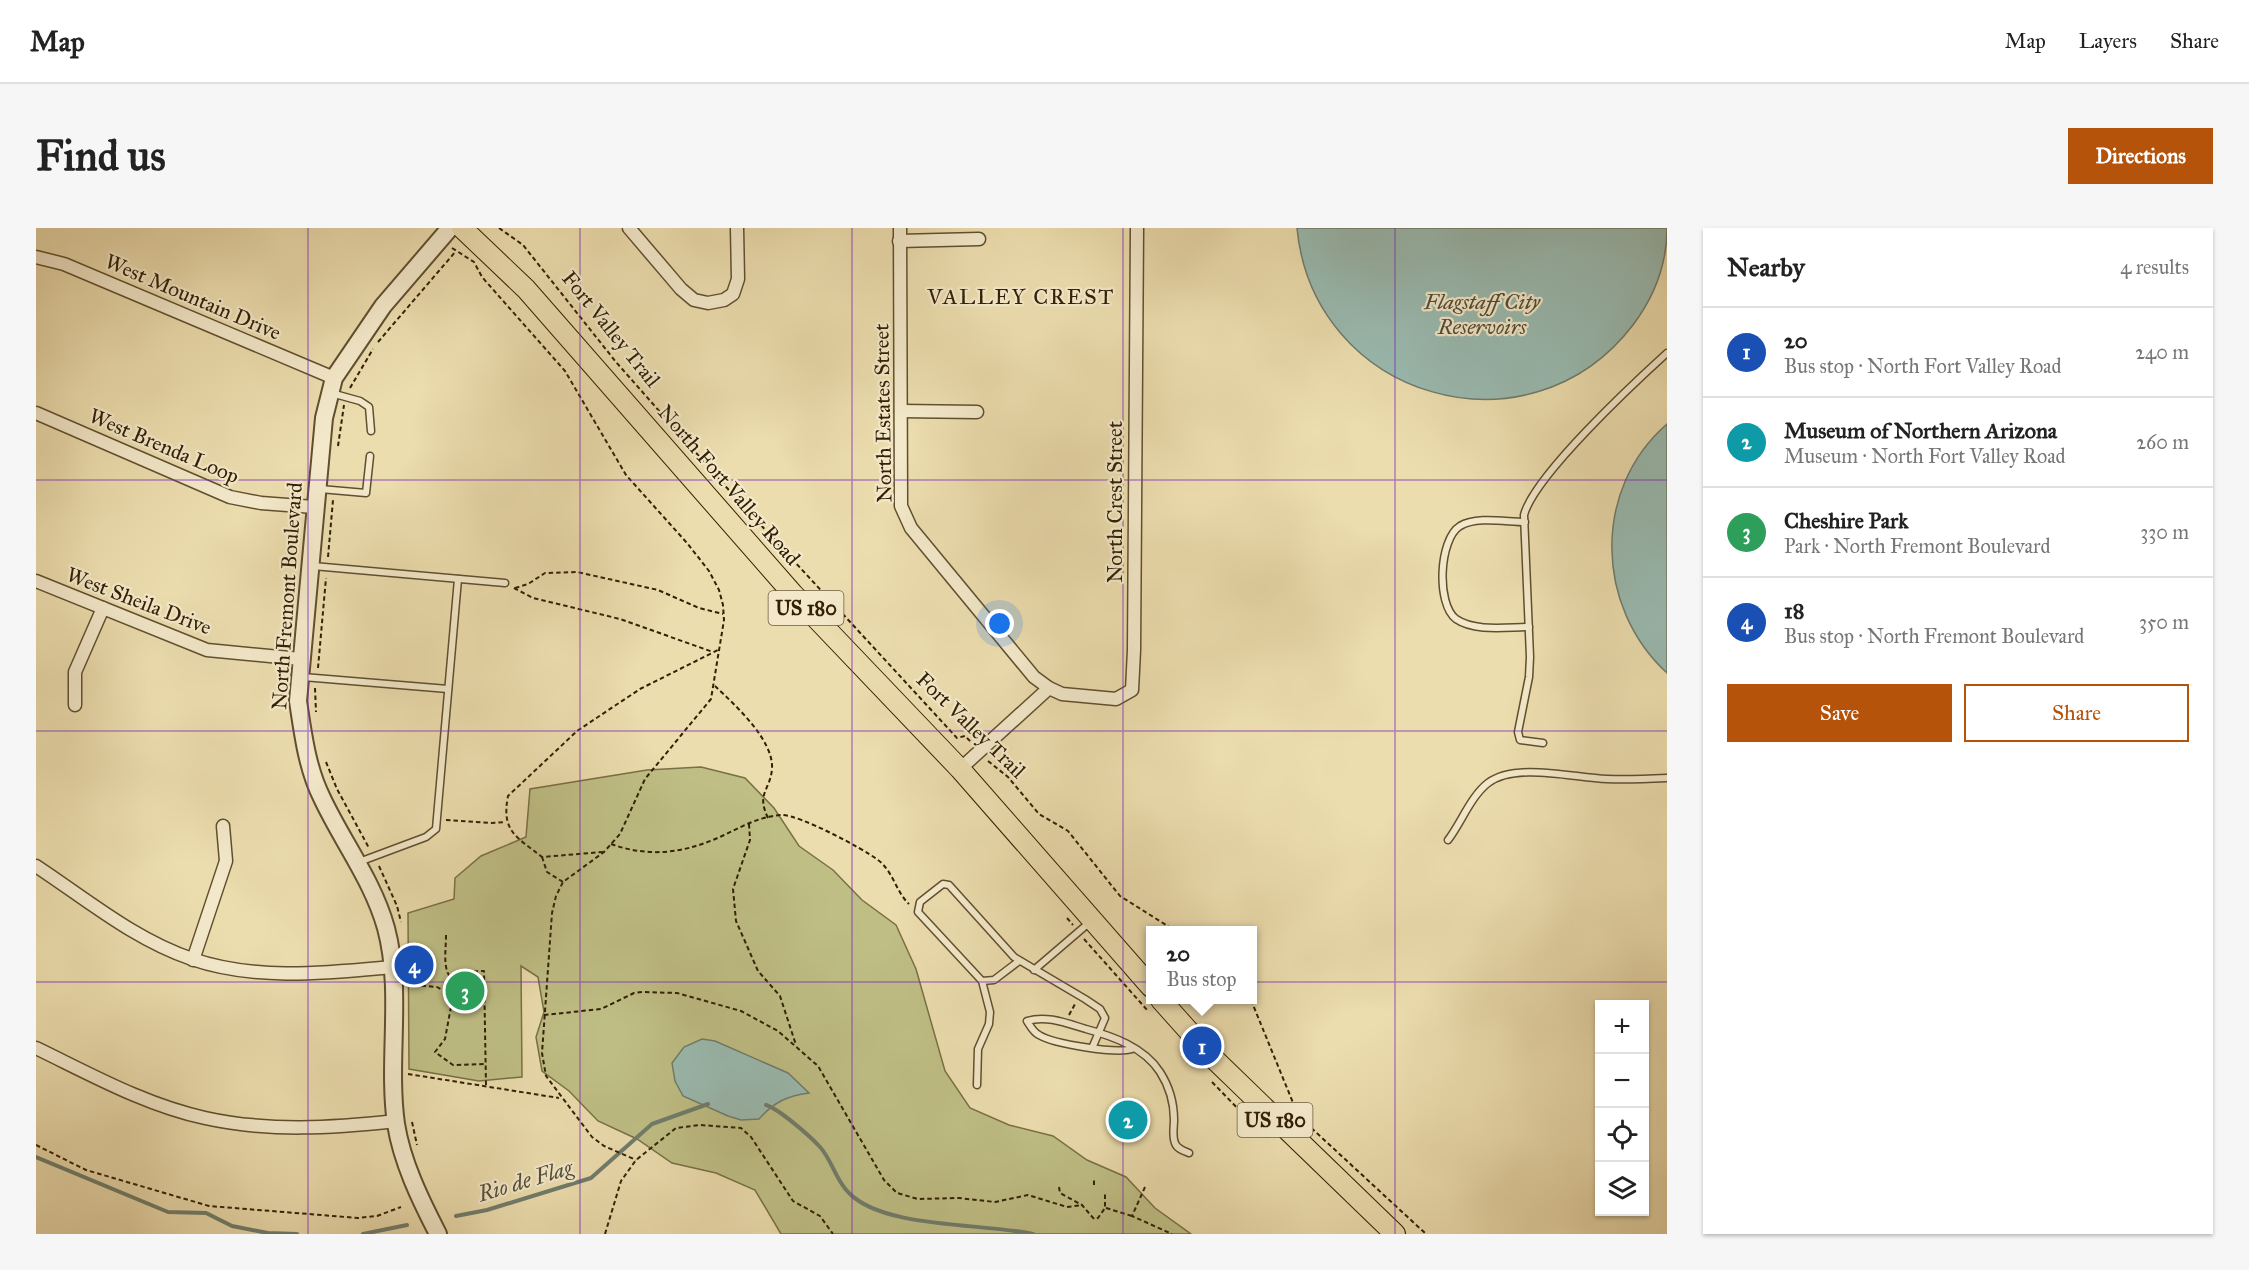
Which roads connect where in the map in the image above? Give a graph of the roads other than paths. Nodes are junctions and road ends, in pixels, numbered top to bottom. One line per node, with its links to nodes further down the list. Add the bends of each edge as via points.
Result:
1 (450, 228): 11 (street, North Fremont Boulevard, via 383,306)
2 (462, 228): 32 (main road, North Fort Valley Road / US 180, via 526,289 793,594)
3 (629, 228): 4 (street, via 681,289 694,300 708,303 733,294 738,279)
4 (737, 228)
5 (900, 228): 8 (street, North Estates Street)
6 (1137, 228): 28 (street, North Crest Street, via 1132,690 1116,699 1062,694)
7 (979, 239): 8 (street)
8 (899, 241): 12 (street, North Estates Street)
9 (36, 257): 11 (street, West Mountain Drive, via 64,264)
10 (1667, 353): 19 (lane, via 1542,482 1527,505)
11 (332, 385): 15 (lane, via 347,398 369,407); 17 (street, North Fremont Boulevard)
12 (901, 411): 13 (street); 28 (street, North Estates Street, via 901,506 912,528 1034,677)
13 (977, 412)
14 (36, 413): 18 (street, West Brenda Loop, via 230,497)
15 (371, 431)
16 (370, 456): 17 (lane, via 366,493)
17 (316, 489): 18 (street, North Fremont Boulevard)
18 (314, 507): 20 (street, North Fremont Boulevard)
19 (1525, 522): 25 (lane); 25 (lane, via 1473,521 1453,531 1444,558 1443,594 1451,614 1463,622 1481,627)
20 (309, 566): 21 (lane); 26 (street, North Fremont Boulevard)
21 (458, 579): 23 (lane); 29 (lane)
22 (36, 581): 24 (street, West Sheila Drive)
23 (505, 583)
24 (103, 608): 26 (street, West Sheila Drive, via 207,650); 30 (street, via 75,672)
25 (1529, 627): 31 (lane, via 1529,677 1518,732 1520,740)
26 (301, 658): 27 (street, North Fremont Boulevard)
27 (308, 677): 29 (lane); 36 (street, North Fremont Boulevard, via 298,701 311,767 321,797)
28 (1049, 688): 32 (street)
29 (448, 689): 36 (lane, via 436,829 426,837)
30 (75, 705)
31 (1544, 743)
32 (960, 769): 38 (main road, North Fort Valley Road / US 180)
33 (1667, 778): 35 (lane, via 1532,774 1500,777 1478,793)
34 (223, 826): 39 (street, via 226,861)
35 (1448, 840)
36 (357, 862): 41 (street, North Fremont Boulevard, via 378,902)
37 (36, 866): 39 (street, via 137,934)
38 (1093, 919): 42 (lane); 44 (main road, North Fort Valley Road / US 180)
39 (193, 960): 41 (street, via 248,971 302,975)
40 (1019, 961): 42 (lane); 43 (lane, via 994,980); 43 (lane, via 949,885 943,884 920,902 918,912)
41 (392, 967): 51 (street, North Fremont Boulevard)
42 (1034, 970): 46 (lane, via 1100,1009 1105,1018)
43 (982, 981): 50 (lane, via 990,1012 978,1049)
44 (1146, 981)
45 (1165, 1004): 54 (main road, US 180, via 1211,1056)
46 (1099, 1032): 47 (lane); 47 (lane, via 1049,1019 1027,1021 1041,1036); 49 (lane, via 1125,1042)
47 (1094, 1046): 49 (lane, via 1117,1051)
48 (36, 1048): 51 (street, via 131,1094 204,1118 273,1127 340,1127)
49 (1132, 1049): 52 (lane, via 1160,1073 1174,1113 1174,1142)
50 (977, 1085)
51 (403, 1119): 53 (street, North Fremont Boulevard, via 408,1168)
52 (1189, 1153)
53 (438, 1234)
54 (1395, 1234)

